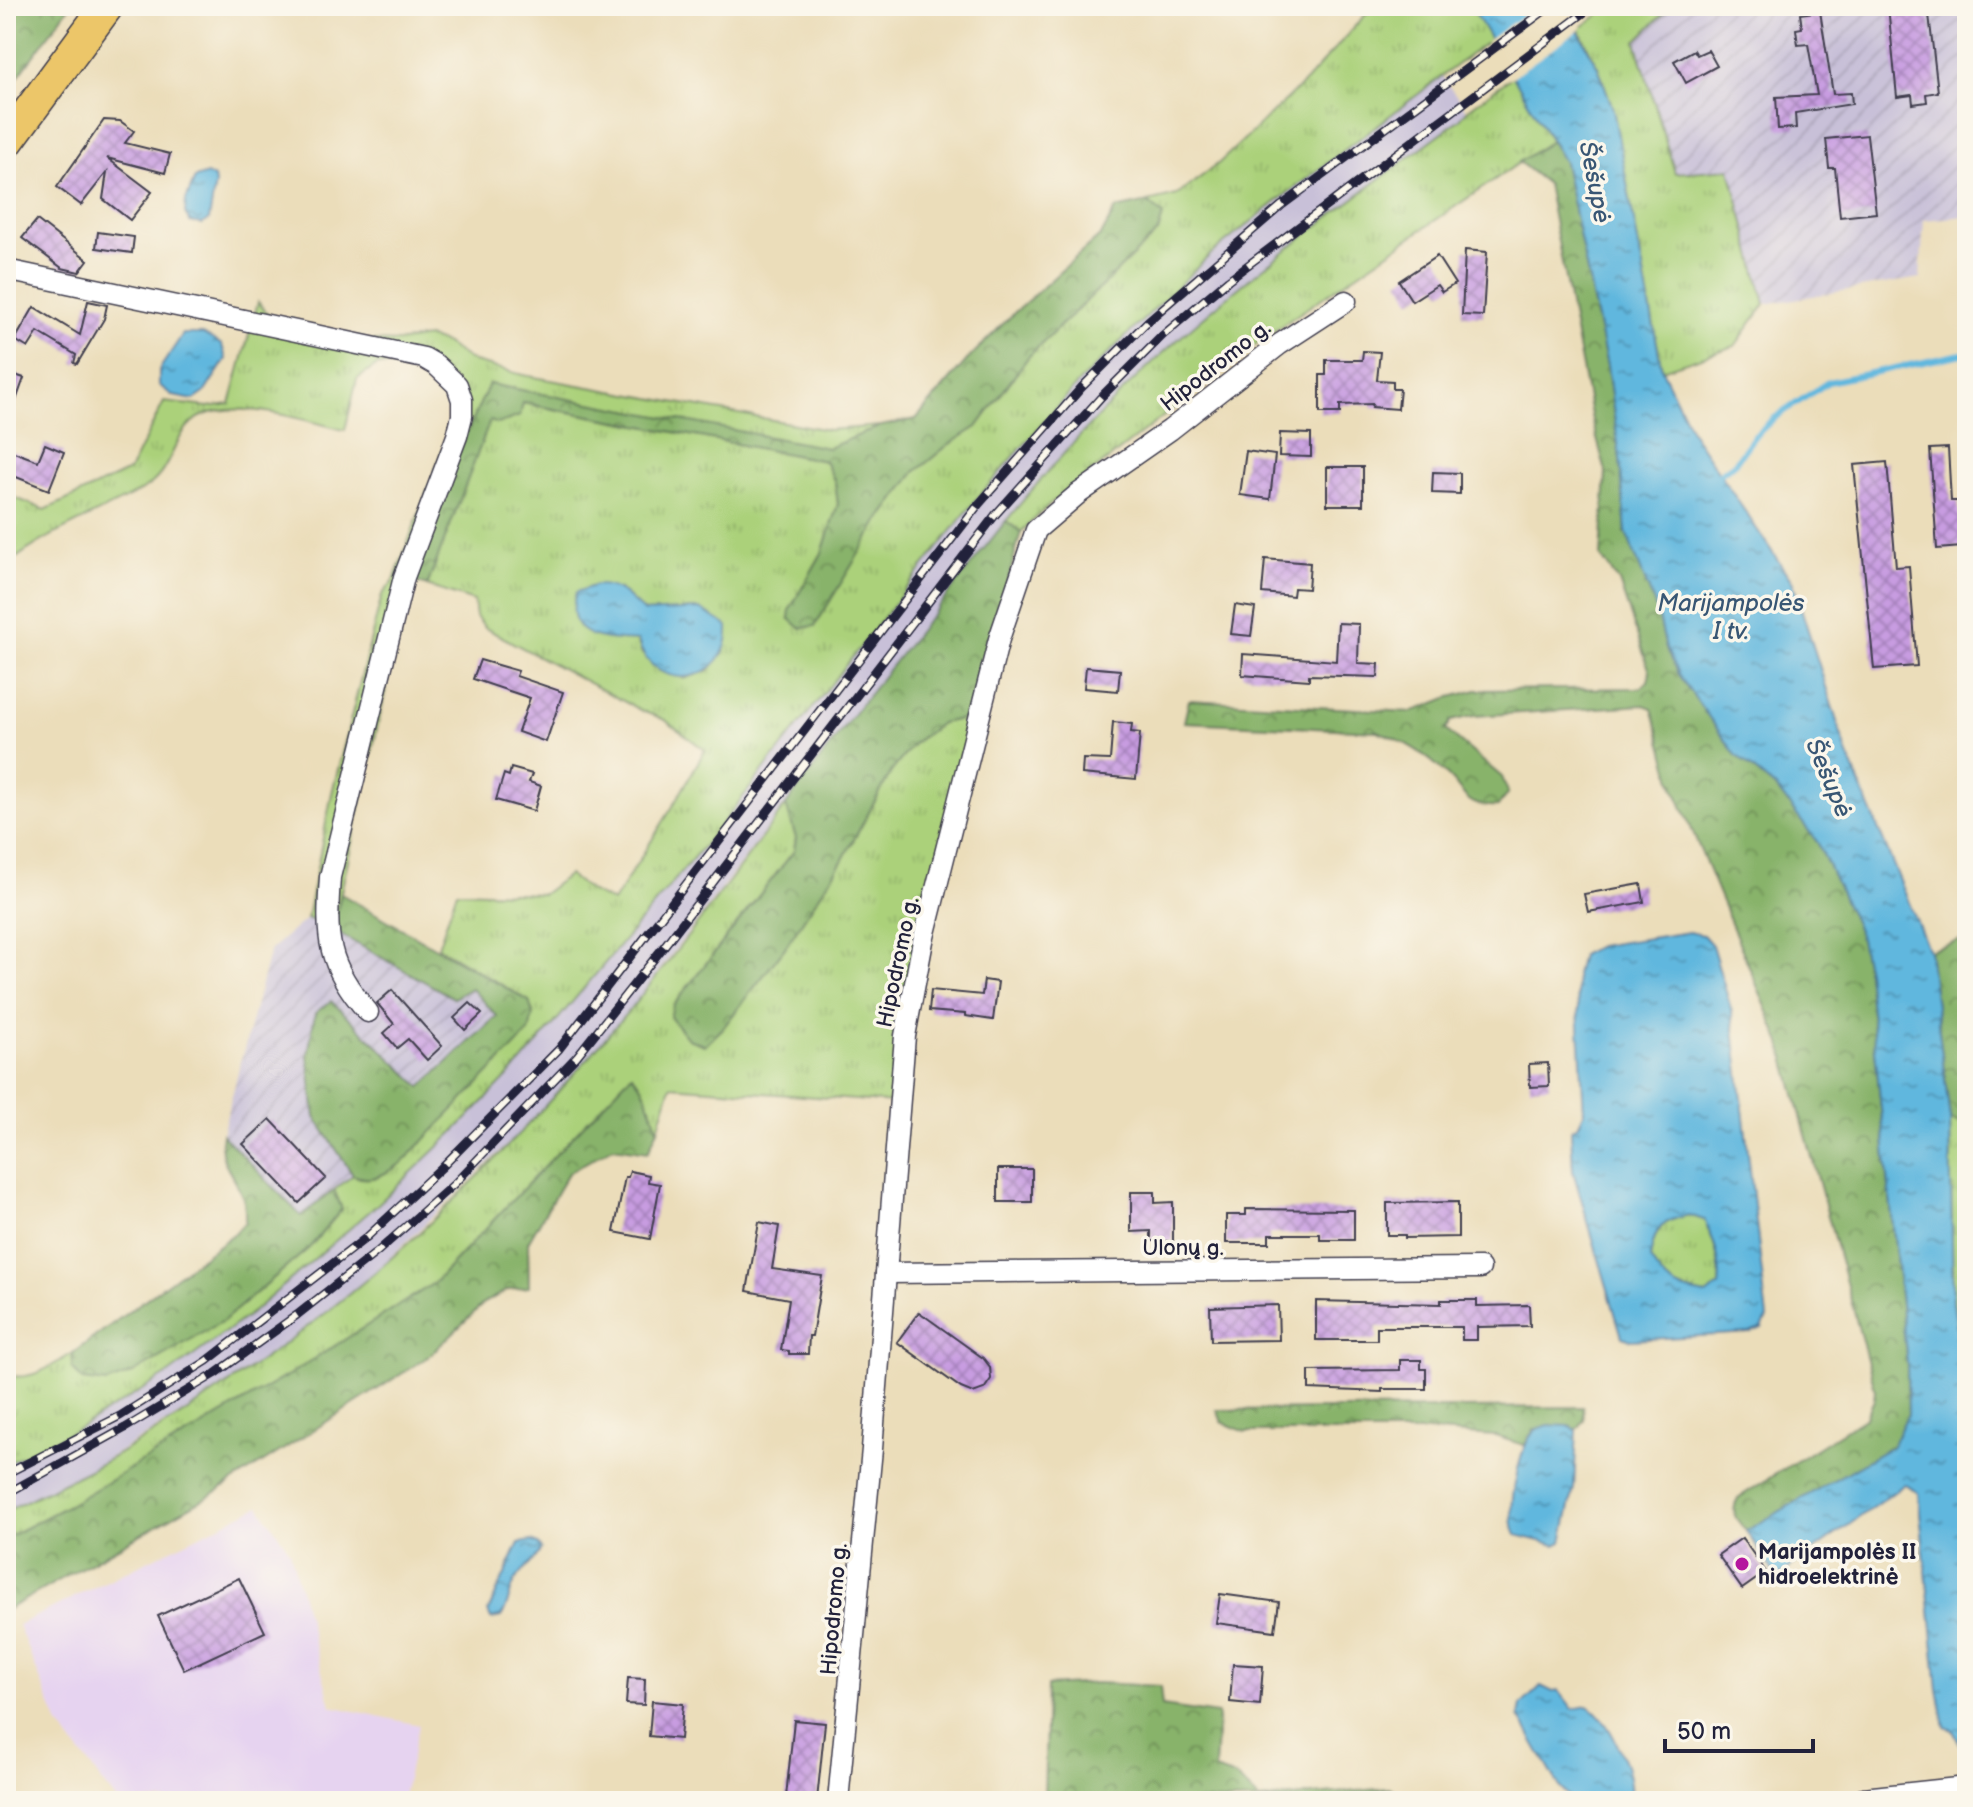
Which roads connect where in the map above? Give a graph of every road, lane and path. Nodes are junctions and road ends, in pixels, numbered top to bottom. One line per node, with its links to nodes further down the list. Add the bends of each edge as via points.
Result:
1 (107, 6): 2 (main road)
2 (6, 143)
3 (6, 270): 5 (street, via 424,358 457,385 462,400 457,436 404,577 330,877 327,923 332,958)
4 (1346, 301): 7 (street, Hipodromo g., via 1280,344 1036,530 999,639 921,953 905,1036)
5 (368, 1012)
6 (1480, 1268): 7 (street, Ulonų g.)
7 (886, 1273): 9 (street, Hipodromo g.)
8 (1963, 1791): 10 (street)
9 (838, 1801)
10 (1864, 1801)

